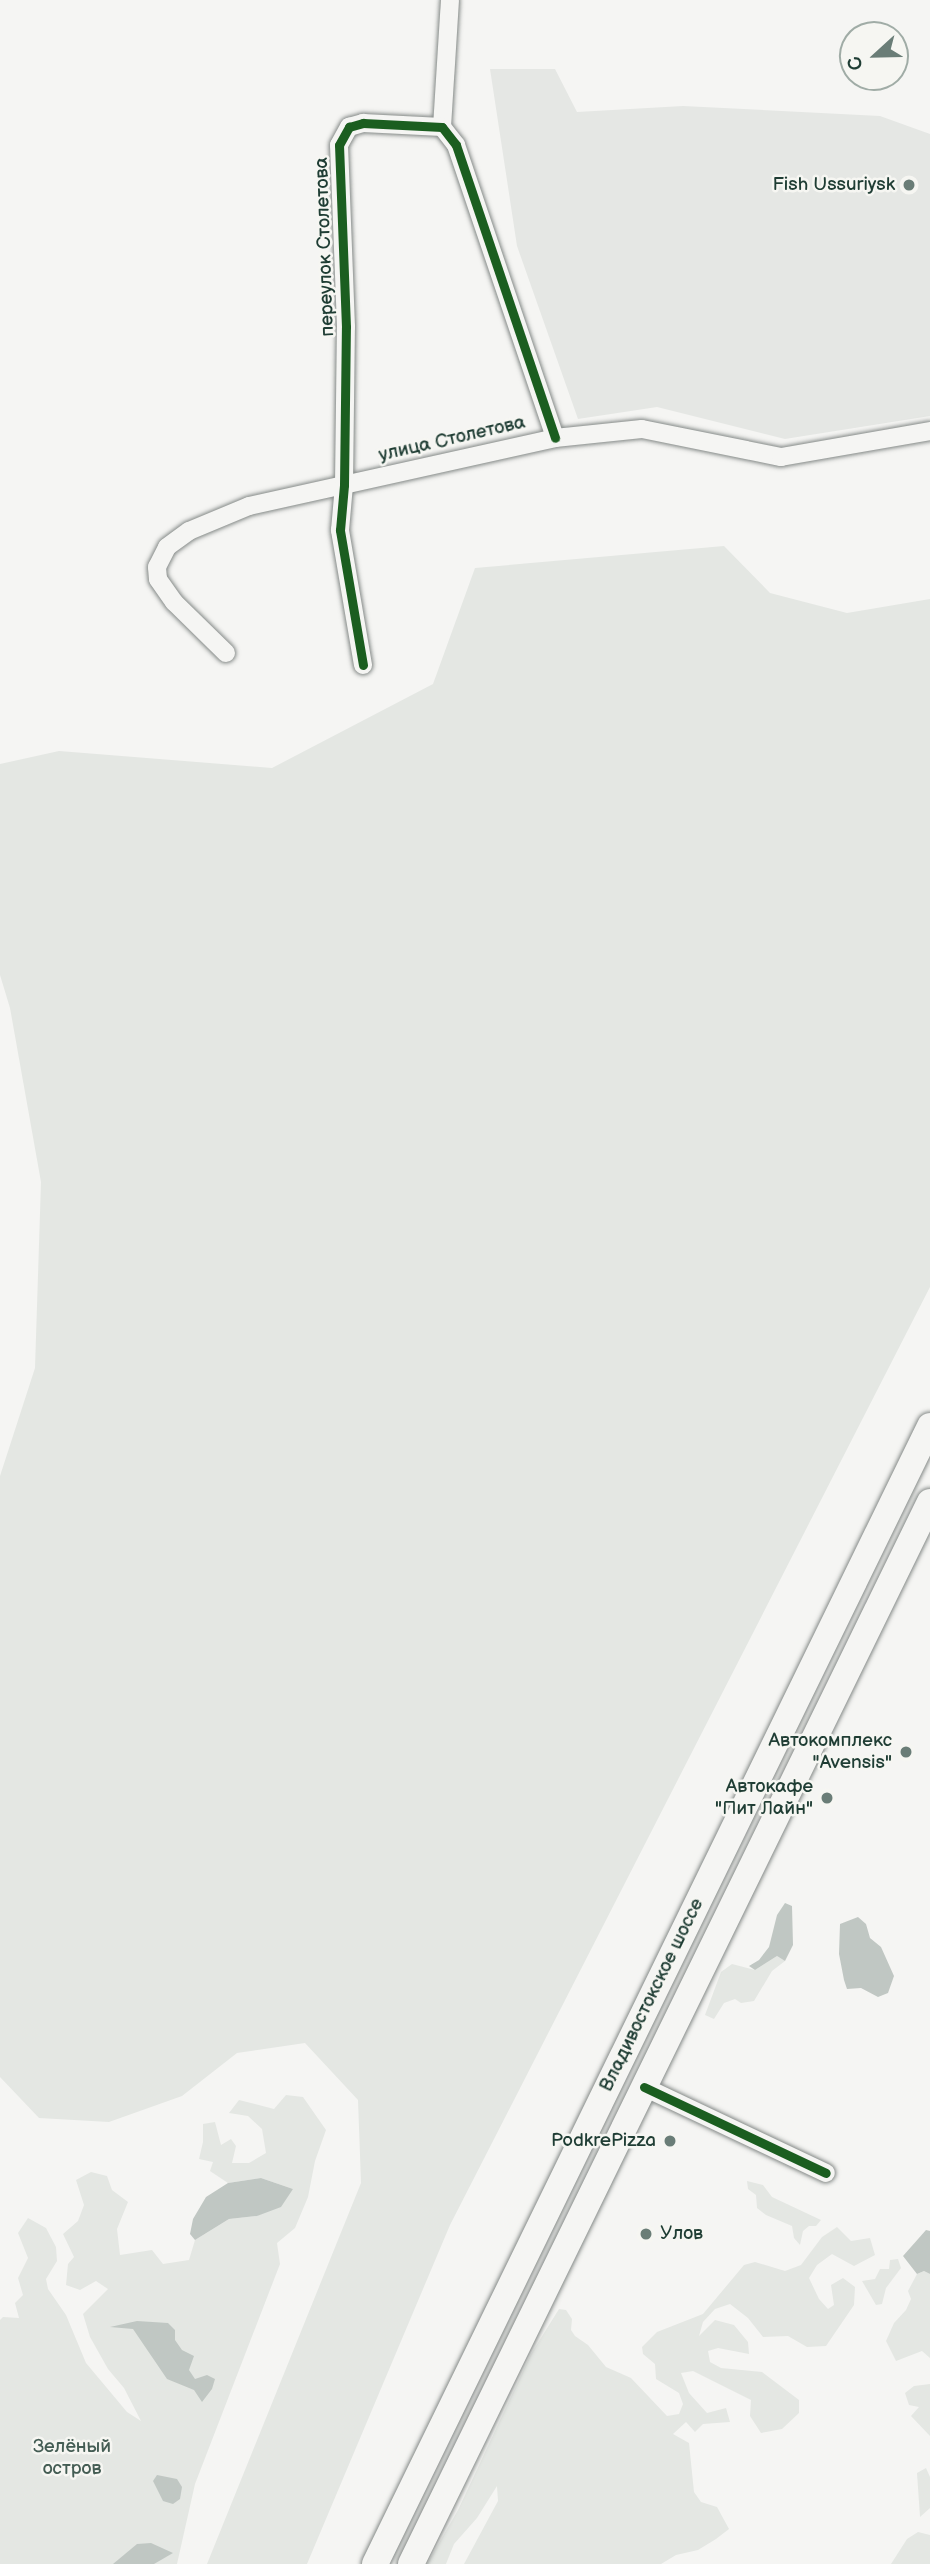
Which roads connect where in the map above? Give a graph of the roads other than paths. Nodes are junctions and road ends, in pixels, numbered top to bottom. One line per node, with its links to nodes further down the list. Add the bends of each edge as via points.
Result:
1 (450, 0): 2 (street)
2 (442, 127): 4 (street, via 456,145 469,177); 5 (street, переулок Столетова, via 363,123 349,127 339,145 346,327)
3 (930, 431): 4 (street, улица Столетова, via 782,457 642,429)
4 (555, 438): 5 (street, улица Столетова)
5 (345, 485): 6 (street, улица Столетова, via 249,506 189,531 167,547 158,579 174,602); 7 (street, переулок Столетова, via 340,530)
6 (226, 653)
7 (363, 665)
8 (930, 1426): 12 (highway, Владивостокское шоссе)
9 (930, 1502): 10 (highway, Владивостокское шоссе)
10 (644, 2087): 11 (street); 13 (highway, Владивостокское шоссе)
11 (827, 2173)
12 (375, 2564)
13 (411, 2564)

